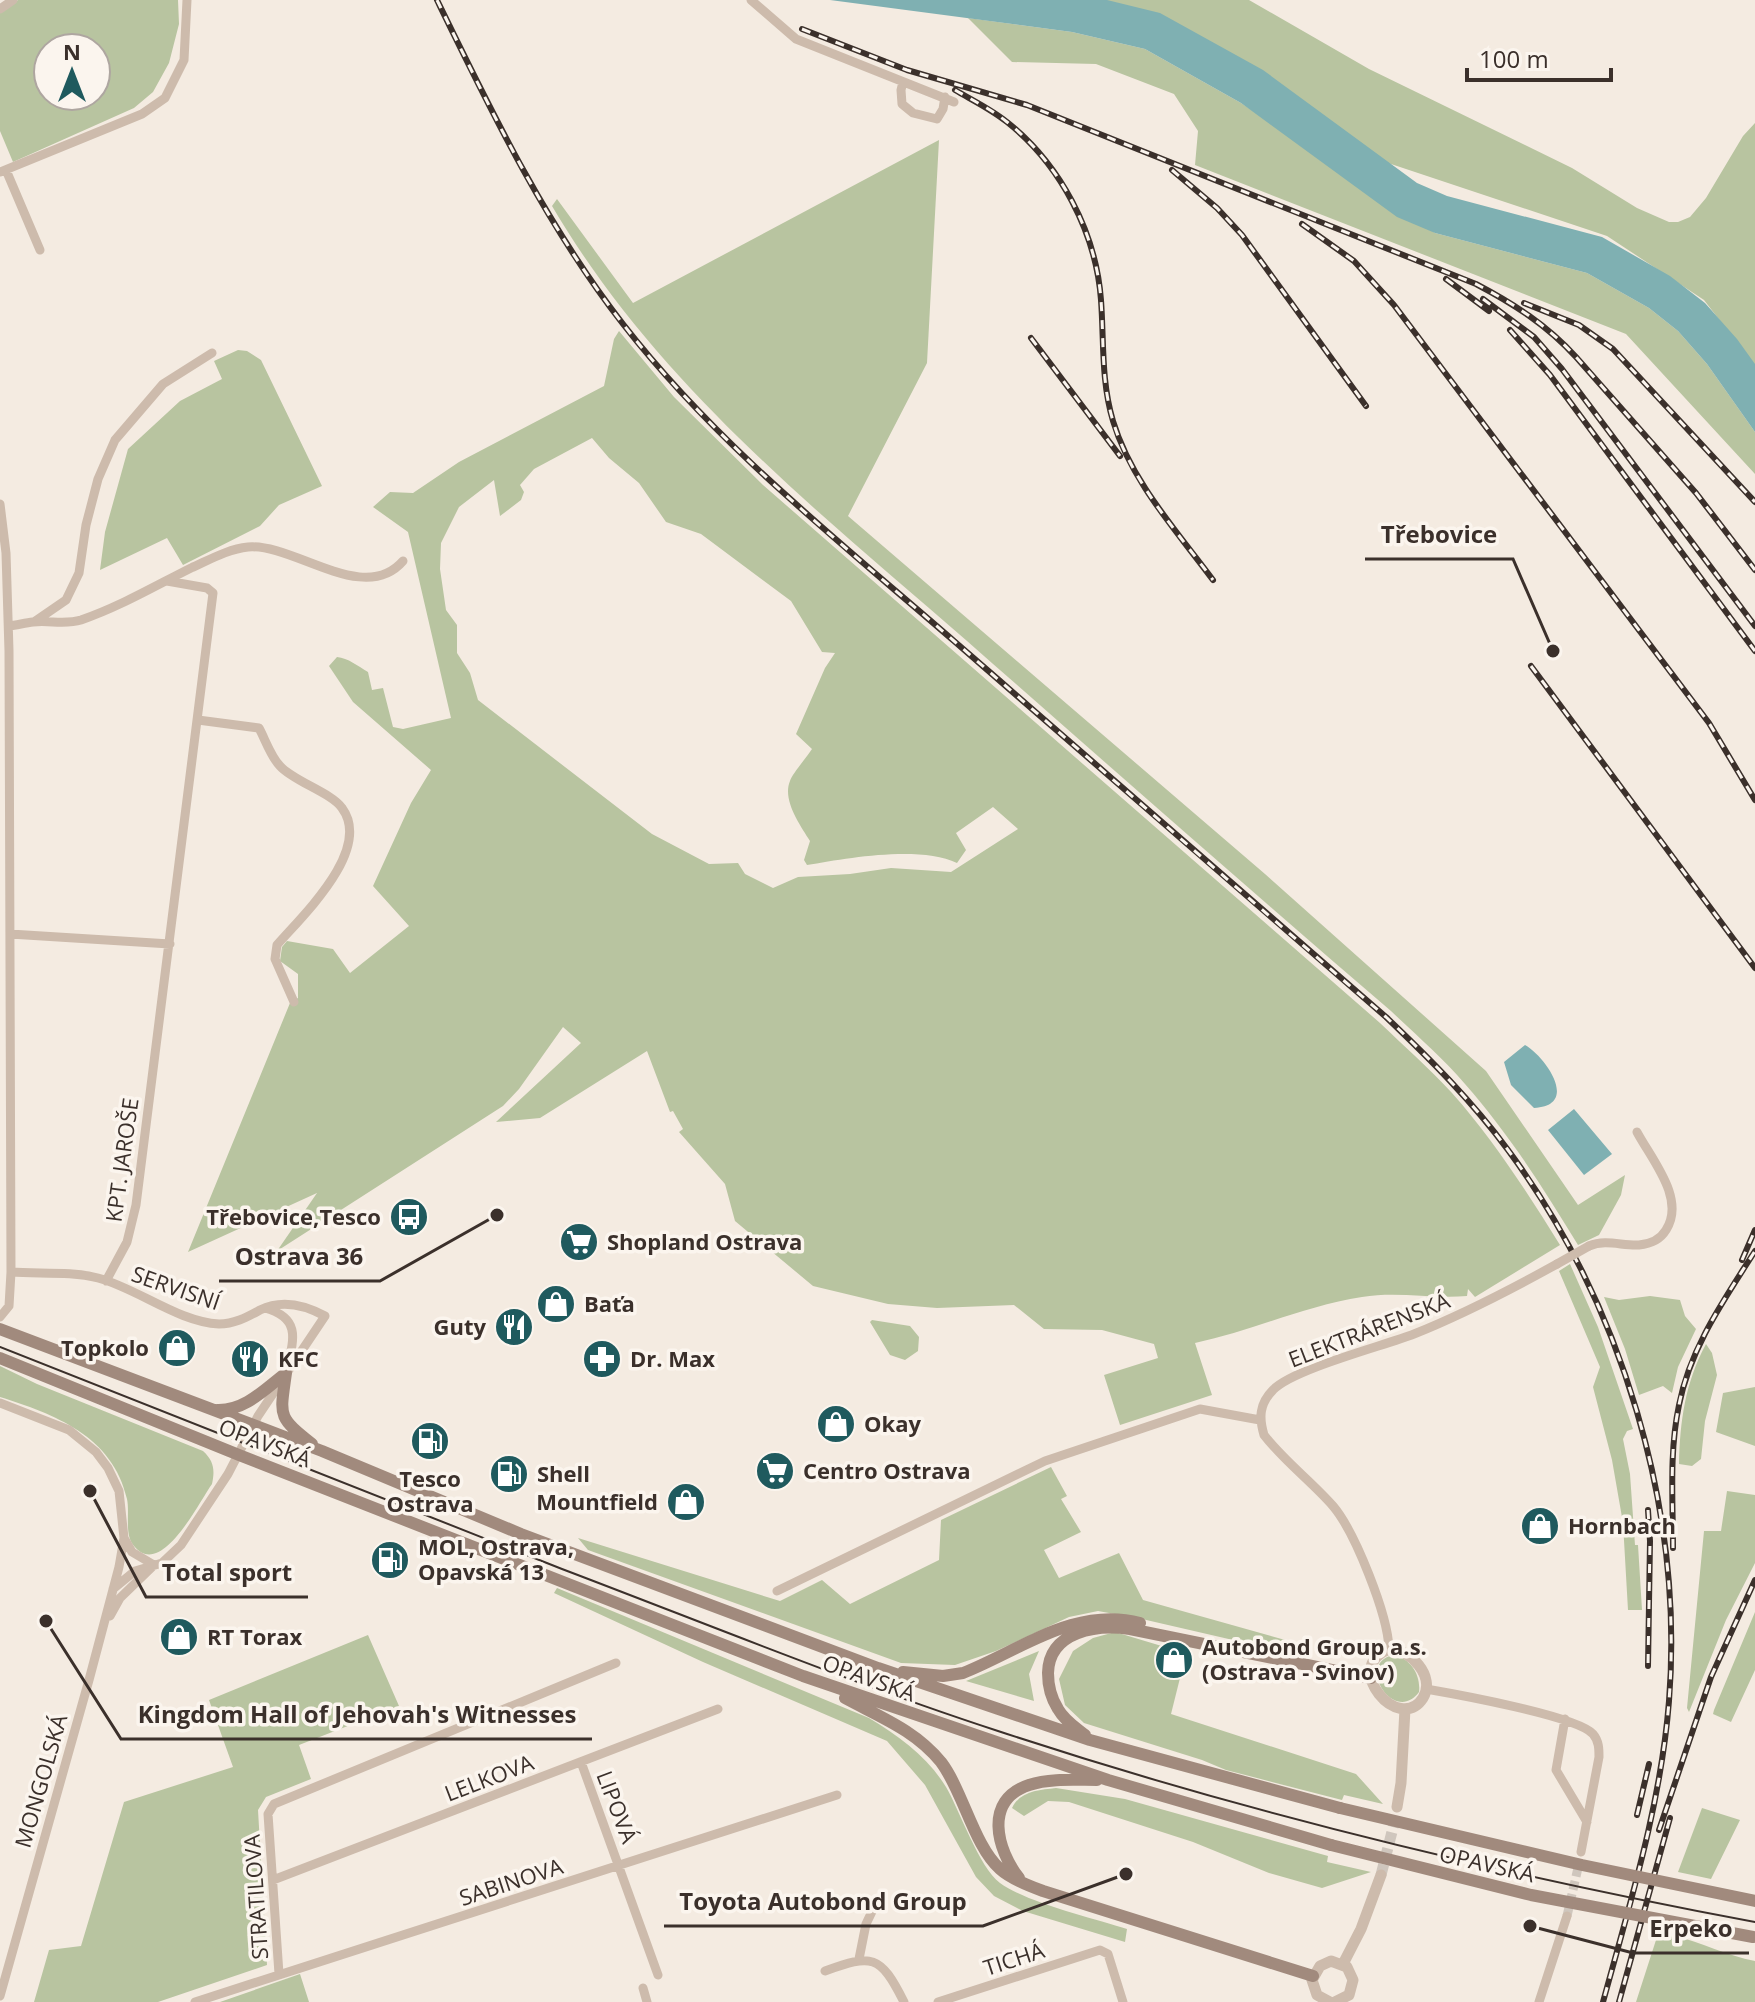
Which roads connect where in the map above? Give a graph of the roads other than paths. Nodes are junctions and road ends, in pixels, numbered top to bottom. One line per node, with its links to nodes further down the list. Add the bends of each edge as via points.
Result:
1 (13, 0): 4 (street)
2 (187, 0): 6 (street, via 184,60 165,98 142,114)
3 (751, 0): 5 (street, via 796,39)
4 (0, 9)
5 (903, 82): 5 (street, via 949,100 937,119 902,104)
6 (3, 171): 7 (street)
7 (40, 250)
8 (212, 353): 13 (street, via 163,384 115,440 98,479 79,573 66,600)
9 (0, 504): 10 (street)
10 (1, 522): 14 (street)
11 (403, 561): 12 (street, via 396,569 365,578 250,547 229,551)
12 (167, 581): 13 (street, via 78,621); 16 (street, KPT. JAROŠE, via 213,593)
13 (34, 622): 14 (street)
14 (9, 626): 15 (street)
15 (5, 652): 17 (street)
16 (198, 720): 20 (street, KPT. JAROŠE); 21 (street, via 259,728 280,766 342,807 349,827 339,871 277,945 275,959)
17 (10, 780): 18 (street); 19 (street)
18 (0, 784)
19 (10, 934): 20 (street); 23 (street)
20 (170, 944): 24 (street, KPT. JAROŠE, via 134,1220)
21 (294, 1002)
22 (1637, 1132): 32 (street, ELEKTRÁRENSKÁ, bridge, via 1673,1205 1671,1222 1661,1237 1634,1245 1589,1246 1481,1306 1298,1375 1274,1388 1262,1404)
23 (11, 1272): 24 (street); 26 (street, via 10,1303)
24 (106, 1281): 25 (street, SERVISNÍ, via 215,1323 237,1321)
25 (265, 1308): 29 (street, via 285,1316 293,1330); 29 (street, SERVISNÍ, via 295,1305 325,1316)
26 (0, 1317)
27 (0, 1329): 31 (main road, OPAVSKÁ)
28 (0, 1358): 35 (main road, OPAVSKÁ)
29 (286, 1373): 31 (main road, via 243,1406); 33 (street); 34 (main road, via 281,1410 286,1423)
30 (0, 1403): 36 (street, MONGOLSKÁ, via 69,1430 96,1452 119,1491)
31 (208, 1409): 33 (main road, OPAVSKÁ)
32 (1260, 1420): 39 (street, via 1200,1409 1045,1461); 42 (street, via 1276,1450 1335,1508 1376,1595)
33 (254, 1426): 34 (main road, OPAVSKÁ); 35 (street)
34 (322, 1451): 44 (main road, OPAVSKÁ, via 521,1534)
35 (239, 1455): 37 (street, via 181,1545); 45 (main road, OPAVSKÁ)
36 (124, 1538): 37 (street, via 132,1552); 38 (street, MONGOLSKÁ)
37 (154, 1565): 38 (street, via 135,1571); 40 (street, via 120,1598)
38 (113, 1589): 40 (street, MONGOLSKÁ)
39 (777, 1591)
40 (101, 1634): 73 (street, MONGOLSKÁ)
41 (1189, 1641): 44 (main road, via 1133,1622 1100,1619 1067,1625 959,1674); 46 (main road); 51 (main road, via 1100,1628 1076,1633 1057,1647 1048,1670 1052,1697 1063,1716)
42 (1389, 1649): 46 (street, via 1374,1660); 47 (street, via 1403,1651 1416,1662)
43 (616, 1663): 60 (street, STRATILOVA, via 274,1804 268,1814)
44 (878, 1668): 51 (main road, OPAVSKÁ)
45 (803, 1676): 53 (main road, OPAVSKÁ); 61 (main road, via 921,1741 949,1774 991,1860)
46 (1371, 1678): 49 (street, via 1385,1701)
47 (1426, 1689): 49 (street, via 1419,1702); 50 (street)
48 (718, 1709): 52 (street, LELKOVA)
49 (1405, 1709): 55 (street)
50 (1565, 1719): 56 (street, via 1556,1770); 56 (street, via 1592,1732 1598,1743)
51 (1090, 1740): 63 (main road, OPAVSKÁ, bridge, via 1340,1808)
52 (581, 1762): 58 (street, LIPOVÁ); 60 (street, LELKOVA)
53 (1108, 1780): 61 (main road, via 1039,1783 1009,1798 999,1818 999,1840 1004,1858); 65 (main road, OPAVSKÁ, bridge, via 1331,1845 1531,1895)
54 (837, 1795): 58 (street, SABINOVA)
55 (1397, 1807)
56 (1587, 1822): 57 (street)
57 (1581, 1852)
58 (620, 1865): 69 (street, SABINOVA); 70 (street, LIPOVÁ)
59 (1381, 1875): 67 (street)
60 (273, 1880): 69 (street, STRATILOVA)
61 (1021, 1881): 71 (main road)
62 (878, 1899): 66 (street)
63 (1755, 1901)
64 (1567, 1916): 80 (street)
65 (1754, 1937)
66 (859, 1959): 68 (street); 76 (street, via 872,1960 883,1969)
67 (1343, 1964): 71 (street, via 1325,1962); 79 (street, via 1353,1985 1349,1995)
68 (825, 1971)
69 (279, 1974): 74 (street, SABINOVA)
70 (658, 1975)
71 (1313, 1976): 79 (street, via 1314,1990)
72 (643, 1988): 75 (street)
73 (0, 1996)
74 (195, 2002)
75 (647, 2002)
76 (904, 2002)
77 (938, 2002): 78 (street, TICHÁ, via 1100,1950 1108,1954)
78 (1123, 2002)
79 (1329, 2002)
80 (1539, 2002)

